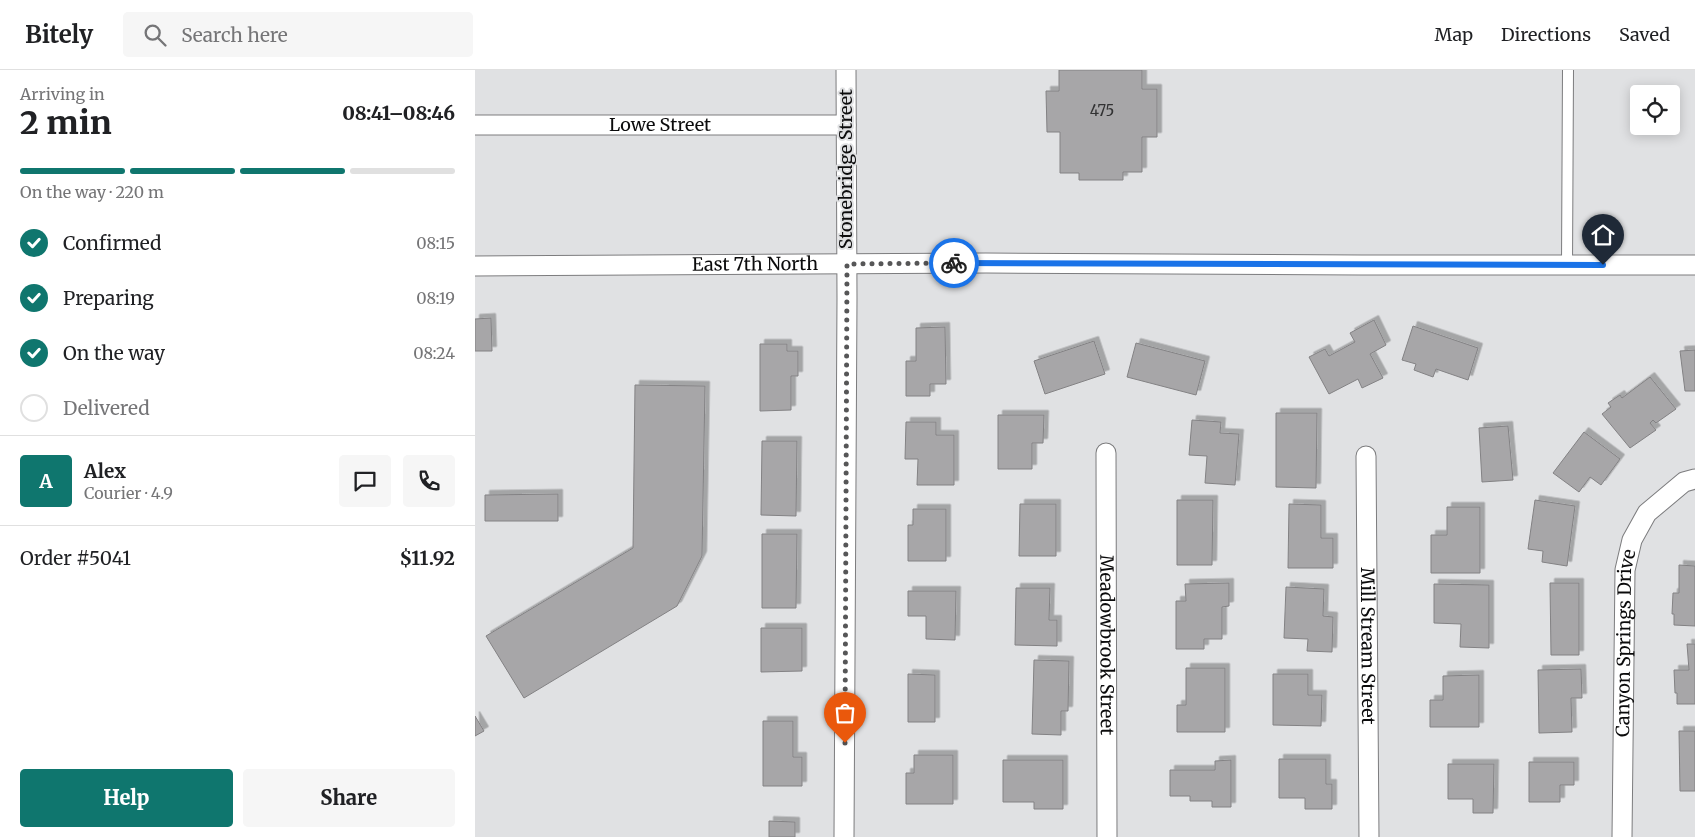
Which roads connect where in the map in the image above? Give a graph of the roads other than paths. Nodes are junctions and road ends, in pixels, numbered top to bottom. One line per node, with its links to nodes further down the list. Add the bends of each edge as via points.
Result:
1 (846, 70): 4 (street, Stonebridge Street)
2 (1568, 70): 6 (lane)
3 (475, 125): 4 (street, Lowe Street)
4 (846, 125): 5 (street, Stonebridge Street)
5 (847, 264): 6 (street, East 7th North); 8 (street, East 7th North); 12 (street, Stonebridge Street)
6 (1567, 265): 7 (street, East 7th North)
7 (1695, 265)
8 (475, 266)
9 (1106, 453): 13 (street, Meadowbrook Street)
10 (1366, 456): 14 (street, Mill Stream Street)
11 (1695, 479): 15 (street, Canyon Springs Drive, via 1684,482 1647,513 1631,540 1625,570)
12 (844, 837)
13 (1107, 837)
14 (1369, 837)
15 (1622, 837)

